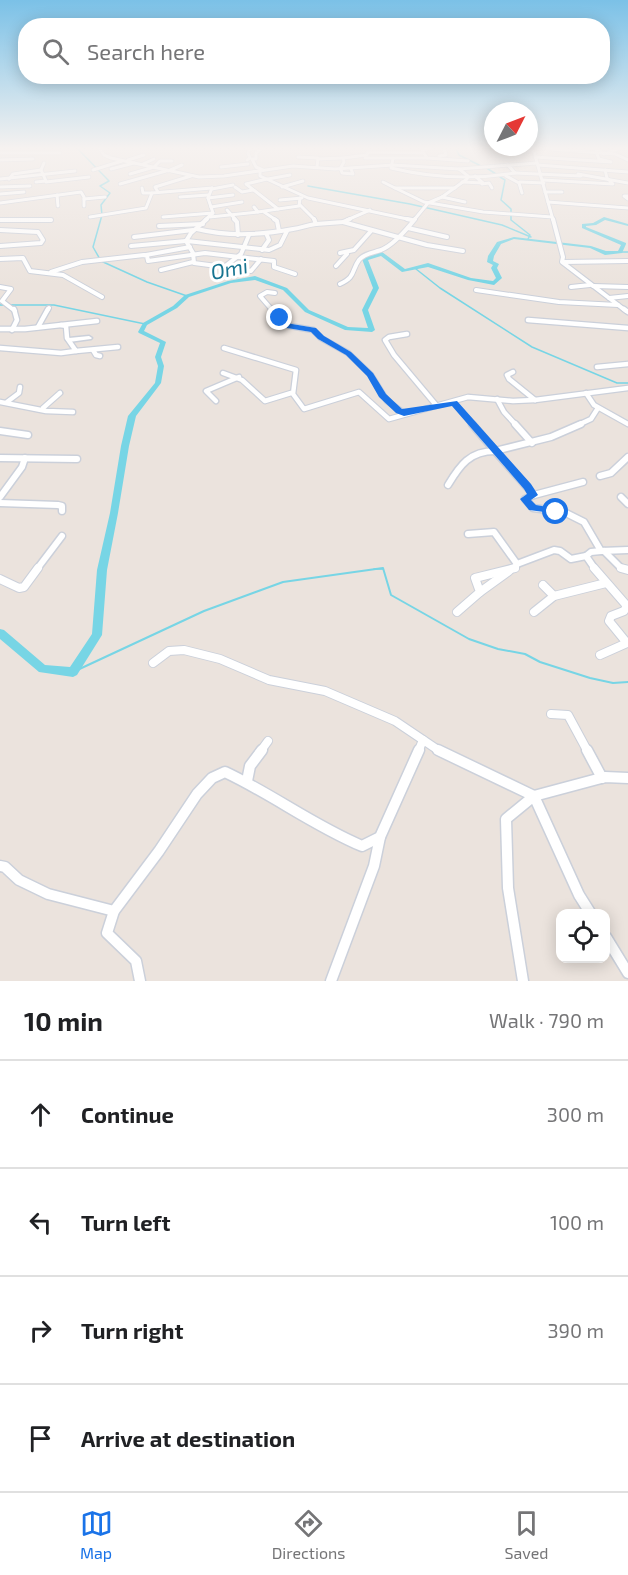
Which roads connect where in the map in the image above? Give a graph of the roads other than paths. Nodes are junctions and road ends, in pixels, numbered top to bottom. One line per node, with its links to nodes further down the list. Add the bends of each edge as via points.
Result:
1 (152, 193): 42 (street, via 146,208)
2 (67, 194): 10 (street)
3 (82, 194): 19 (street)
4 (209, 194): 14 (street)
5 (259, 194): 35 (street)
6 (298, 194): 15 (street)
7 (407, 194): 26 (street)
8 (447, 194): 18 (street)
9 (546, 194): 24 (street)
10 (57, 195): 25 (street); 30 (street)
11 (233, 195): 14 (street)
12 (105, 197): 19 (street)
13 (180, 197): 14 (street)
14 (208, 197): 33 (street)
15 (305, 197): 17 (street); 37 (street)
16 (591, 197): 29 (street)
17 (300, 198): 21 (street); 28 (street)
18 (442, 198): 23 (street); 26 (street)
19 (84, 199): 31 (street)
20 (221, 199): 27 (street)
21 (280, 200)
22 (242, 202): 27 (street)
23 (465, 202)
24 (548, 202): 29 (street); 45 (street)
25 (0, 203)
26 (428, 203): 45 (street); 48 (street)
27 (224, 205): 33 (street)
28 (300, 205): 35 (street); 51 (street)
29 (589, 205): 32 (street)
30 (58, 206)
31 (84, 206)
32 (628, 206)
33 (211, 207): 39 (street)
34 (254, 207): 40 (street)
35 (278, 209): 38 (street)
36 (227, 210): 41 (street)
37 (370, 210): 48 (street); 49 (street)
38 (264, 212): 40 (street); 56 (street, via 277,221)
39 (213, 213): 43 (street); 44 (street)
40 (258, 213): 41 (street)
41 (234, 216): 44 (street); 60 (street)
42 (90, 217)
43 (163, 217)
44 (210, 217): 50 (street)
45 (552, 217): 84 (street)
46 (0, 220): 47 (street)
47 (51, 220)
48 (412, 220): 53 (street)
49 (343, 222): 51 (street); 58 (street)
50 (204, 224): 52 (street); 54 (street)
51 (316, 224): 57 (street)
52 (159, 226)
53 (408, 228): 63 (street); 64 (street)
54 (196, 229): 60 (street); 62 (street); 65 (street)
55 (0, 230): 67 (street, via 38,232 43,240)
56 (279, 231): 57 (street); 59 (street)
57 (287, 231): 72 (street, via 276,248)
58 (371, 231): 63 (street); 76 (street)
59 (266, 233): 61 (street); 72 (street, via 269,240)
60 (238, 235): 61 (street)
61 (249, 235): 70 (street)
62 (134, 237)
63 (397, 237): 73 (street); 90 (street, via 385,248 363,256 349,280)
64 (447, 237)
65 (187, 241): 66 (street); 69 (street); 70 (street)
66 (170, 242): 68 (street); 71 (street)
67 (0, 246)
68 (131, 246)
69 (190, 247): 71 (street); 74 (street)
70 (245, 249): 72 (street); 79 (street)
71 (176, 250): 77 (street); 78 (street)
72 (262, 250)
73 (463, 251)
74 (193, 253): 78 (street); 79 (street); 83 (street)
75 (340, 253): 76 (street)
76 (347, 254): 85 (street)
77 (147, 255): 78 (street, via 147,261); 88 (street, via 82,262)
78 (179, 255)
79 (238, 256): 81 (street); 86 (street)
80 (0, 259): 88 (street, via 23,258 30,271)
81 (261, 259): 86 (street, via 251,271); 89 (street, via 274,261 274,267)
82 (628, 261): 84 (street)
83 (193, 262): 86 (street); 87 (street)
84 (562, 262): 91 (street)
85 (336, 266)
86 (224, 267)
87 (160, 270)
88 (51, 272): 98 (street, via 69,277)
89 (295, 274)
90 (340, 284)
91 (592, 286): 92 (street); 94 (street); 99 (street)
92 (628, 286)
93 (0, 287): 109 (street, via 11,289 2,301 12,305 17,313)
94 (571, 287)
95 (476, 290): 100 (street, via 559,302)
96 (275, 293): 138 (street, via 260,296 284,325 313,330 348,353 371,375 387,401)
97 (628, 296): 99 (street)
98 (102, 297)
99 (609, 298): 100 (street)
100 (619, 305): 102 (street)
101 (49, 308): 106 (street)
102 (628, 312)
103 (528, 320): 107 (street)
104 (97, 321): 105 (street)
105 (60, 325): 106 (street); 112 (street, via 66,326)
106 (38, 327): 109 (street)
107 (628, 328)
108 (0, 329): 109 (street)
109 (12, 330)
110 (407, 334): 134 (street, via 385,340)
111 (90, 338): 112 (street)
112 (69, 340): 117 (street)
113 (118, 347): 116 (street)
114 (0, 348): 117 (street)
115 (224, 348): 127 (street, via 296,370)
116 (93, 350): 117 (street); 118 (street)
117 (76, 351)
118 (100, 356)
119 (628, 364): 120 (street)
120 (597, 367)
121 (513, 372): 130 (street, via 507,375 509,379)
122 (223, 373): 123 (street)
123 (239, 377): 127 (street, via 265,401); 131 (street, via 206,391)
124 (20, 387): 132 (street, via 15,397)
125 (628, 388): 128 (street)
126 (60, 393): 135 (street)
127 (291, 393): 138 (street, via 304,409 359,392 389,419)
128 (586, 393): 130 (street); 136 (street)
129 (497, 399): 130 (street); 133 (street, via 468,398); 142 (street, via 506,416)
130 (535, 400)
131 (216, 401)
132 (2, 402): 135 (street)
133 (454, 403): 134 (street); 143 (street)
134 (436, 405): 138 (street)
135 (43, 408): 137 (street)
136 (598, 408): 139 (street); 142 (street, via 591,419)
137 (74, 412)
138 (404, 413)
139 (628, 424)
140 (0, 431): 141 (street)
141 (28, 435)
142 (532, 443): 143 (street)
143 (495, 451): 150 (street, via 464,458); 151 (street)
144 (628, 457): 148 (street)
145 (0, 458): 146 (street)
146 (25, 458): 147 (street); 152 (street)
147 (76, 459)
148 (600, 476)
149 (583, 482): 151 (street)
150 (448, 485)
151 (534, 495): 159 (street, via 525,499 533,508 564,512 584,522)
152 (0, 497)
153 (621, 497): 155 (street)
154 (0, 503): 156 (street, via 58,505)
155 (628, 504)
156 (62, 511)
157 (468, 534): 162 (street, via 494,532)
158 (62, 536): 164 (street, via 24,587)
159 (602, 550): 160 (street); 161 (street); 163 (street)
160 (628, 550)
161 (586, 556): 162 (street, via 571,559 554,550); 165 (street)
162 (516, 566): 167 (street); 167 (street, via 475,578)
163 (628, 570)
164 (0, 579)
165 (606, 583): 168 (street); 171 (street, via 627,606 609,621)
166 (543, 585): 168 (street)
167 (480, 592): 169 (street)
168 (554, 596): 170 (street)
169 (457, 612)
170 (534, 612)
171 (628, 643): 172 (street)
172 (600, 655)
173 (153, 663): 175 (street, via 169,651 202,653 269,680 325,691 359,704)
174 (551, 714): 177 (street, via 568,715)
175 (423, 740): 180 (street); 181 (street)
176 (268, 741): 179 (street, via 250,766)
177 (602, 778): 178 (street); 180 (street)
178 (628, 778)
179 (247, 781): 181 (street, via 335,836 362,846); 184 (street, via 225,772 212,778)
180 (534, 796): 183 (street); 189 (street, via 506,819 508,888)
181 (380, 837): 188 (street, via 374,866)
182 (0, 866): 184 (street, via 48,894)
183 (588, 909)
184 (114, 911): 187 (street, via 107,933 136,961)
185 (610, 944): 186 (street)
186 (628, 973)
187 (140, 981)
188 (331, 981)
189 (523, 981)

